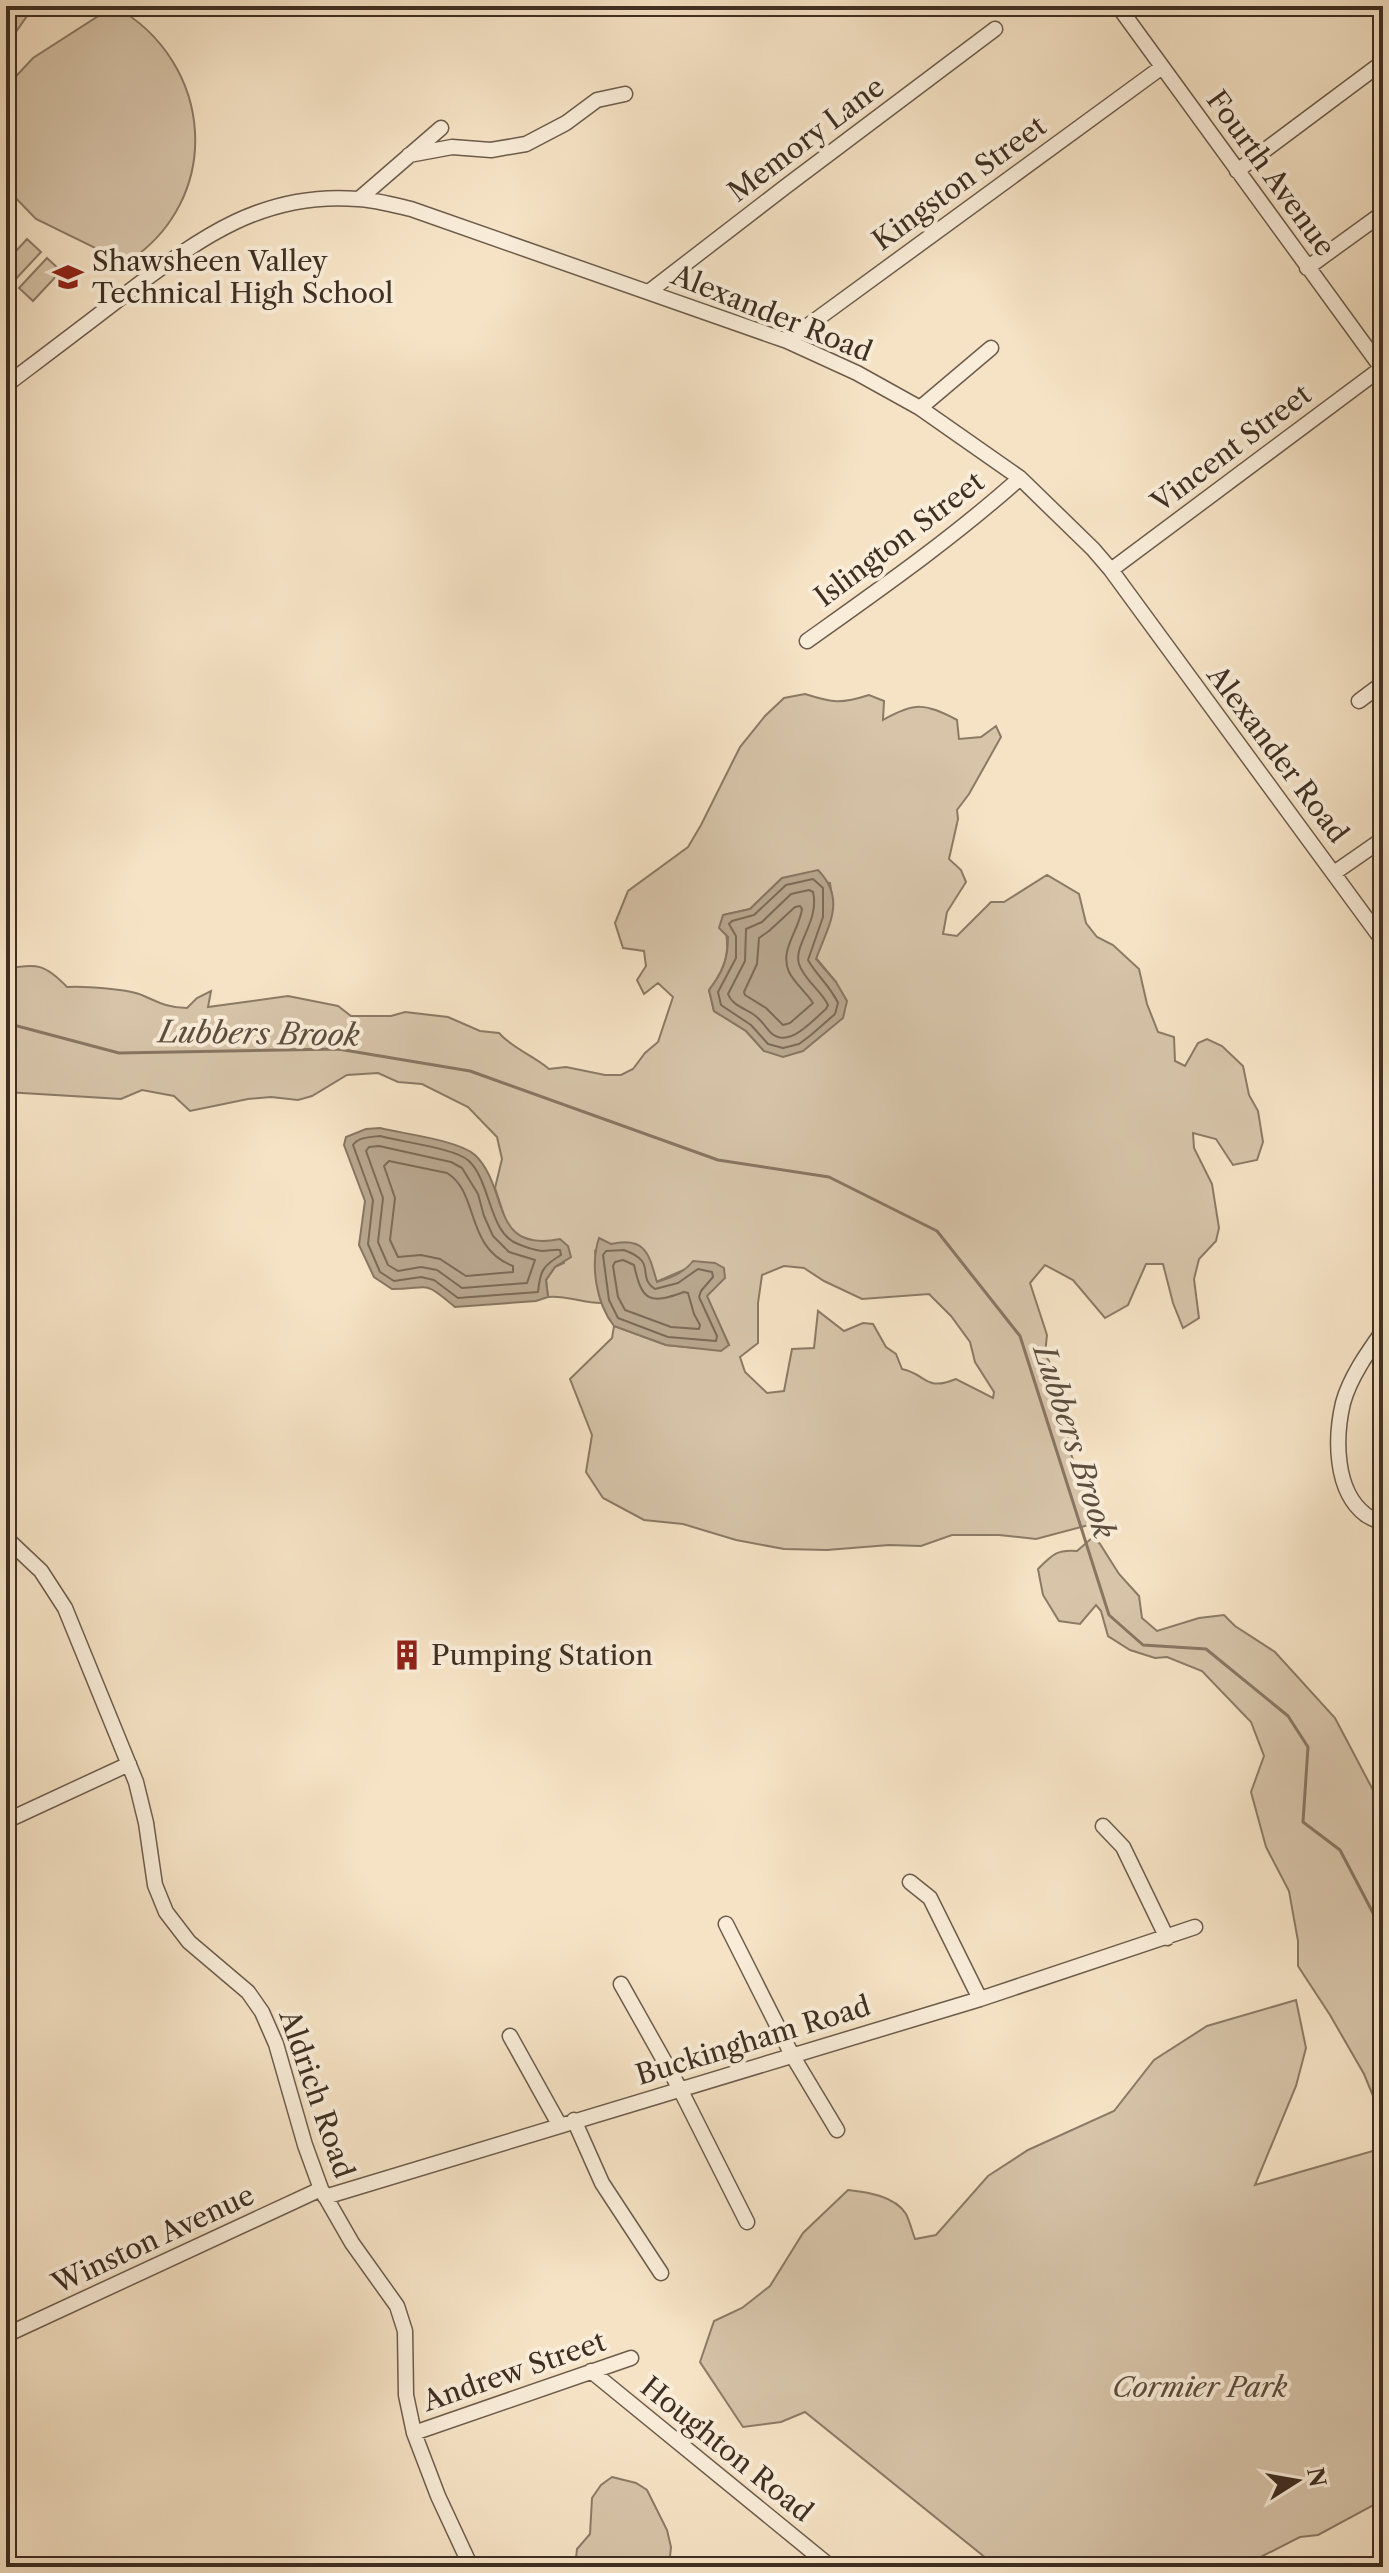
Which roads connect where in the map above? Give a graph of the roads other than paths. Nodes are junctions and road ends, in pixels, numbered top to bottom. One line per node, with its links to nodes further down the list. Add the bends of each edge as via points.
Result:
1 (1118, 6): 4 (street, Fourth Avenue)
2 (995, 29): 12 (street, Memory Lane)
3 (1383, 62): 8 (street)
4 (1162, 67): 8 (street, Fourth Avenue); 13 (street, Kingston Street)
5 (625, 94): 7 (street, via 597,100 526,144)
6 (441, 128): 7 (street)
7 (409, 155): 9 (street)
8 (1237, 171): 11 (street, Fourth Avenue)
9 (359, 199): 12 (street, Alexander Road, via 443,219); 16 (street, Alexander Road, via 285,204 221,227)
10 (1383, 213): 11 (street)
11 (1307, 268): 15 (street, Fourth Avenue)
12 (650, 291): 13 (street, Alexander Road)
13 (787, 341): 17 (street, Alexander Road)
14 (991, 348): 17 (street)
15 (1383, 368): 19 (street, Vincent Street)
16 (6, 385)
17 (920, 408): 18 (street, Alexander Road)
18 (1020, 478): 19 (street, Alexander Road); 20 (street, Islington Street)
19 (1111, 570): 24 (street, Alexander Road)
20 (807, 641)
21 (1383, 683): 22 (street)
22 (1359, 701)
23 (1383, 839): 24 (street)
24 (1334, 873): 25 (street, Alexander Road)
25 (1383, 941)
26 (1383, 1331): 27 (street, via 1356,1373 1338,1433 1345,1483 1365,1514)
27 (1383, 1524)
28 (6, 1538): 29 (street, Aldrich Road, via 60,1598)
29 (129, 1764): 30 (street); 44 (street, Aldrich Road, via 160,1901 189,1942 240,1984 262,2012)
30 (6, 1821)
31 (1103, 1826): 35 (street, via 1123,1847)
32 (910, 1882): 37 (street, via 930,1898)
33 (726, 1924): 39 (street)
34 (1195, 1927): 35 (street, Buckingham Road)
35 (1167, 1938): 37 (street, Buckingham Road)
36 (621, 1984): 40 (street)
37 (980, 1999): 39 (street, Buckingham Road)
38 (510, 2036): 42 (street)
39 (792, 2055): 40 (street, Buckingham Road); 43 (street)
40 (680, 2089): 41 (street, Buckingham Road); 45 (street)
41 (574, 2120): 42 (street, Buckingham Road); 46 (street, via 602,2183)
42 (560, 2126): 44 (street, Buckingham Road)
43 (837, 2130)
44 (323, 2193): 47 (street, Winston Avenue); 50 (street, Aldrich Road, via 400,2314)
45 (747, 2222)
46 (661, 2273)
47 (6, 2335)
48 (631, 2358): 49 (street, Andrew Street)
49 (591, 2371): 50 (street, Andrew Street); 52 (street, Houghton Road)
50 (414, 2433): 51 (street, Aldrich Road)
51 (471, 2567)
52 (831, 2567)

